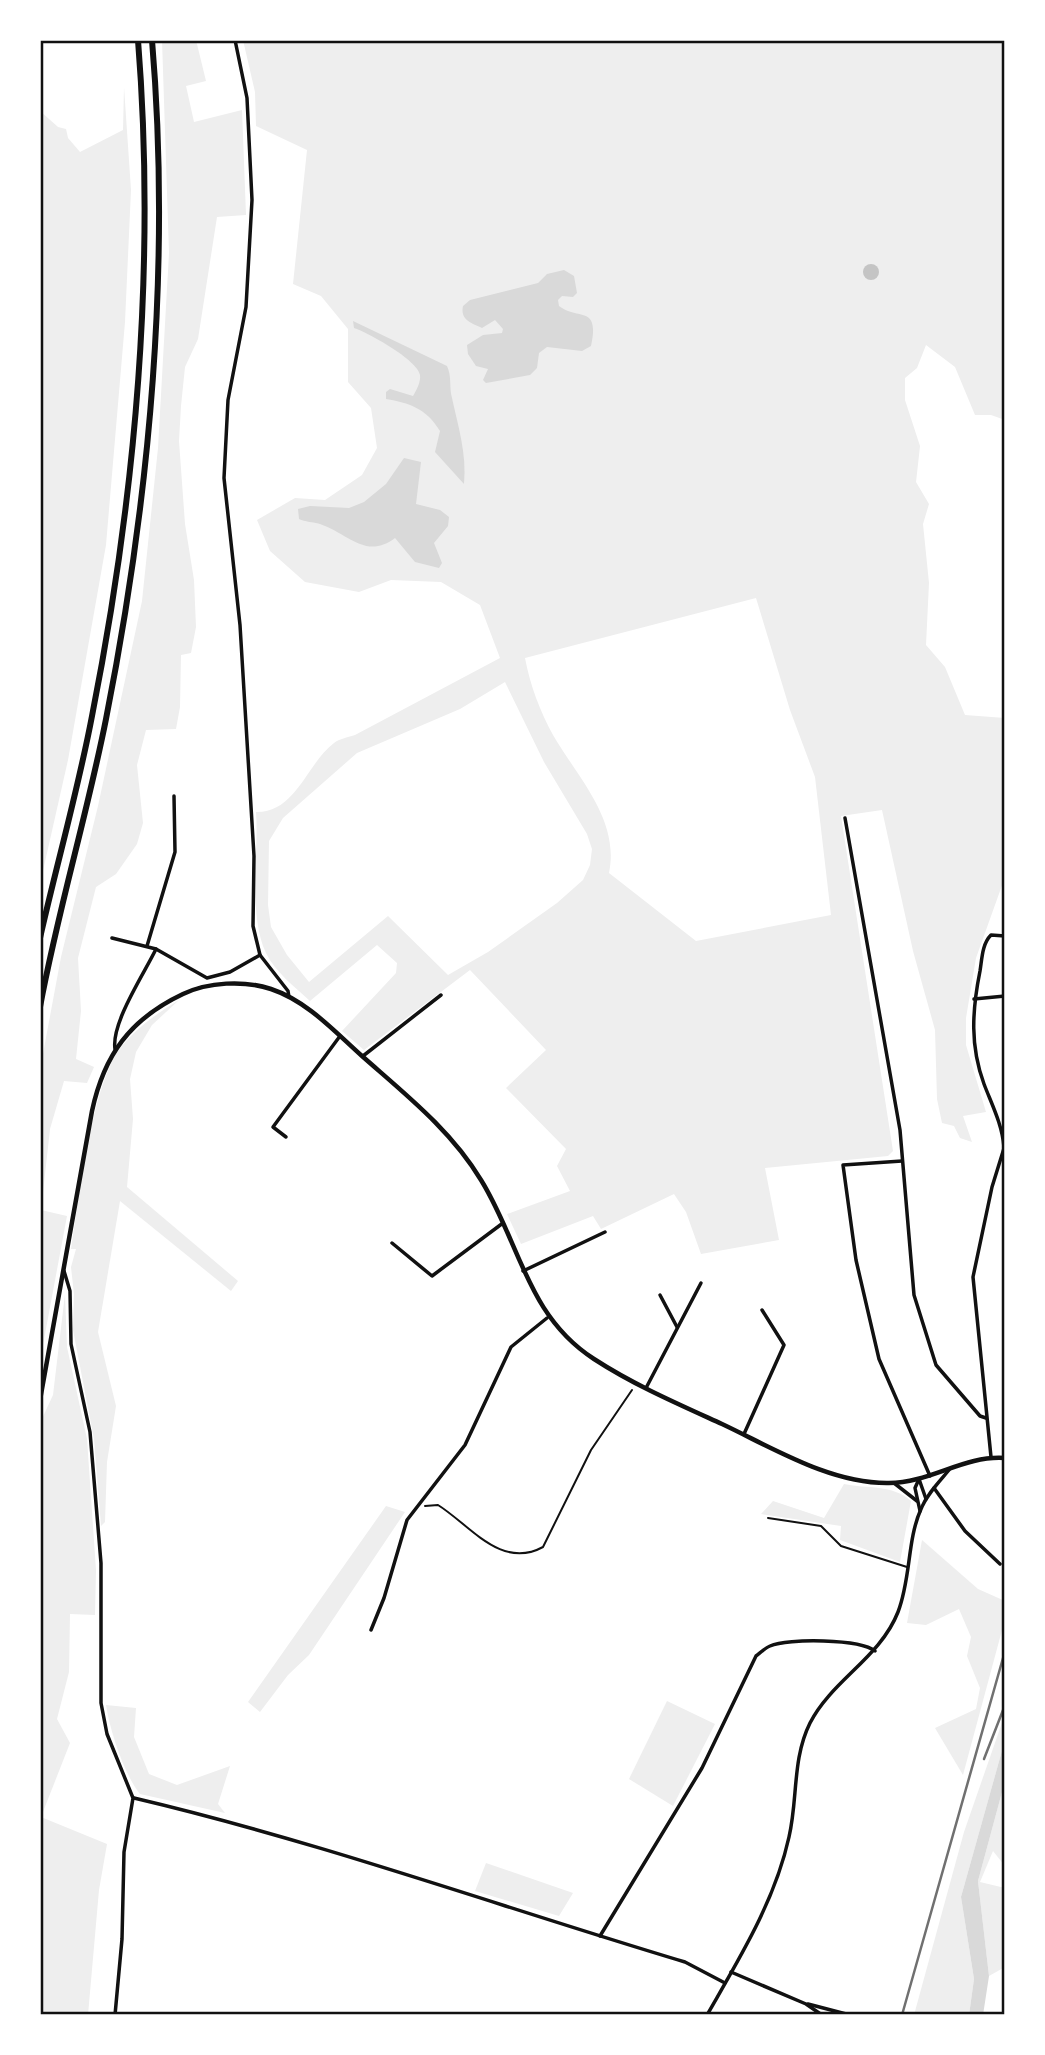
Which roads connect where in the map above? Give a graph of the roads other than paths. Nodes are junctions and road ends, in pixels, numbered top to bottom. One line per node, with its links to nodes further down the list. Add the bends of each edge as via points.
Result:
1 (138, 40): 7 (highway, via 143,283 127,502 92,719)
2 (152, 40): 16 (highway, via 158,247 141,503 106,720)
3 (235, 40): 11 (street, via 247,98 252,200 246,307 228,400 224,478 240,625 254,856 253,926)
4 (174, 796): 9 (street, via 175,852)
5 (845, 818): 22 (street)
6 (1005, 936): 15 (street, via 987,939)
7 (40, 937)
8 (112, 938): 9 (street)
9 (147, 946): 10 (street)
10 (156, 949): 11 (street, via 207,978 230,972); 18 (street, via 113,1039)
11 (260, 955): 14 (street)
12 (441, 995): 19 (street)
13 (1005, 996): 15 (street)
14 (289, 997): 17 (street); 18 (street, via 246,985 188,991 149,1014)
15 (974, 999): 21 (street, via 974,1050)
16 (40, 1007)
17 (340, 1036): 19 (street); 20 (street, via 273,1127)
18 (115, 1049): 26 (street, via 99,1078)
19 (363, 1056): 23 (street, via 461,1150)
20 (286, 1137)
21 (1004, 1146): 35 (street, via 973,1277)
22 (902, 1161): 35 (street, via 914,1295 932,1356 979,1416); 40 (street, via 843,1165 856,1260 879,1359)
23 (503, 1223): 25 (street, via 432,1276); 27 (street)
24 (605, 1232): 27 (street)
25 (393, 1243)
26 (62, 1267): 34 (street); 52 (street, via 70,1290 71,1343 90,1432 102,1563 101,1703 107,1734)
27 (523, 1271): 31 (street)
28 (701, 1283): 32 (street)
29 (660, 1295): 32 (street)
30 (762, 1310): 36 (street, via 784,1345)
31 (547, 1318): 33 (street, via 568,1340); 50 (street, via 511,1348 465,1445 407,1520)
32 (677, 1328): 33 (street)
33 (646, 1388): 36 (street)
34 (41, 1397)
35 (986, 1418): 37 (street)
36 (744, 1434): 42 (street, via 829,1473)
37 (991, 1457): 38 (street); 39 (street)
38 (1005, 1458)
39 (950, 1468): 40 (street); 43 (street)
40 (930, 1476): 41 (street)
41 (919, 1479): 42 (street); 44 (street); 45 (street)
42 (894, 1483): 45 (street)
43 (934, 1488): 44 (street); 48 (street, via 965,1531)
44 (926, 1499): 46 (street)
45 (917, 1501): 46 (street)
46 (920, 1511): 49 (street)
47 (768, 1518): 49 (lane, via 821,1526 841,1546)
48 (1000, 1564)
49 (908, 1567): 51 (street, via 898,1613)
50 (371, 1630)
51 (874, 1651): 53 (street, via 855,1642 781,1643 756,1656 702,1768); 54 (street, via 819,1708 805,1734 790,1835 774,1890)
52 (133, 1798): 53 (street, via 347,1855); 57 (street, via 124,1852)
53 (600, 1936): 55 (street, via 685,1962)
54 (731, 1972): 55 (street); 56 (street)
55 (725, 1983): 58 (street)
56 (806, 2004): 59 (street); 60 (street)
57 (116, 2015)
58 (707, 2015)
59 (822, 2015)
60 (850, 2015)

